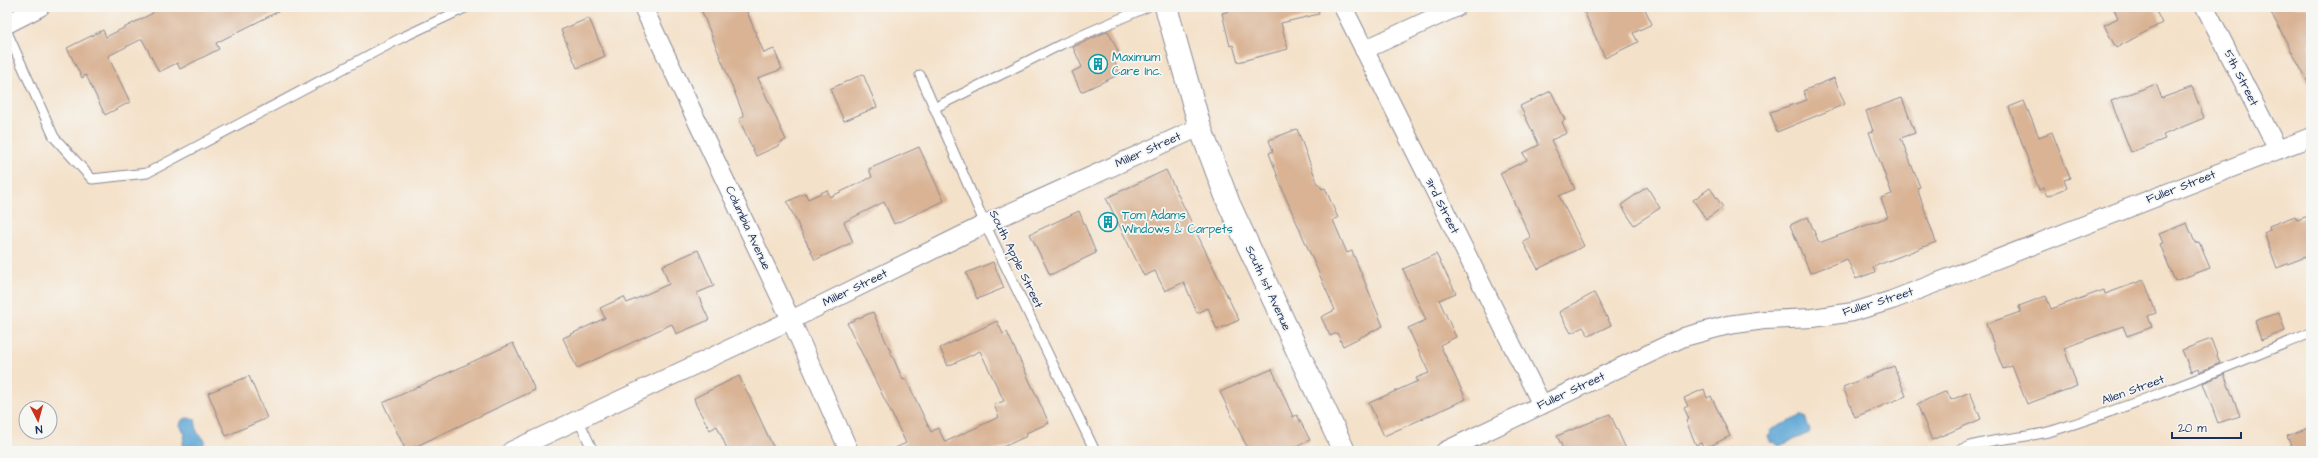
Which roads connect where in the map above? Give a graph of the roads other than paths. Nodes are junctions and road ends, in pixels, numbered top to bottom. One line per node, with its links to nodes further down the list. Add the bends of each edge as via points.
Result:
1 (40, 7): 9 (street)
2 (467, 7): 10 (lane, via 401,38 146,173 92,179 54,137)
3 (643, 7): 18 (street, Columbia Avenue)
4 (1147, 7): 13 (lane, via 1062,44)
5 (1166, 7): 14 (main road, South 1st Avenue)
6 (1343, 7): 11 (street, 3rd Street)
7 (1458, 7): 11 (street)
8 (2205, 7): 16 (street, 5th Street)
9 (7, 24)
10 (7, 32)
11 (1364, 50): 20 (street, 3rd Street)
12 (920, 75): 13 (lane, South Apple Street)
13 (934, 108): 17 (lane, South Apple Street)
14 (1200, 127): 17 (street, Miller Street); 26 (main road, South 1st Avenue, via 1228,204)
15 (2311, 137): 16 (street, Fuller Street)
16 (2278, 150): 20 (street, Fuller Street, via 1886,302 1854,312 1728,325 1684,337)
17 (985, 224): 18 (street, Miller Street); 25 (lane, South Apple Street)
18 (791, 320): 21 (street, Miller Street); 24 (street, Columbia Avenue)
19 (2311, 333): 28 (lane, Allen Street, via 2056,430 2034,436 1988,442)
20 (1542, 405): 27 (street, Fuller Street)
21 (578, 419): 22 (street, Miller Street); 23 (lane)
22 (510, 451)
23 (593, 451)
24 (849, 451)
25 (1095, 451)
26 (1344, 451)
27 (1445, 451)
28 (1957, 451)

